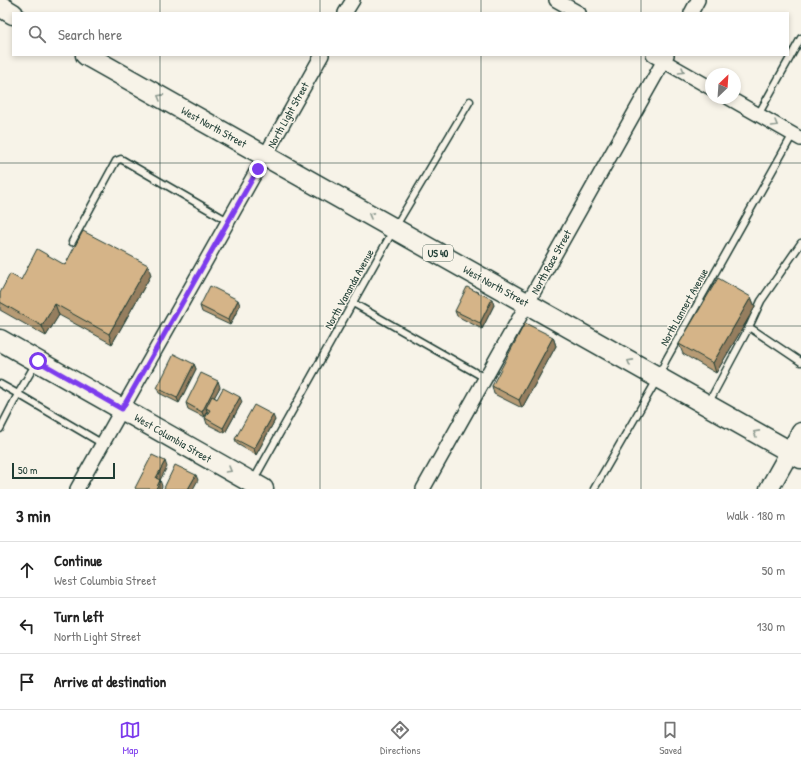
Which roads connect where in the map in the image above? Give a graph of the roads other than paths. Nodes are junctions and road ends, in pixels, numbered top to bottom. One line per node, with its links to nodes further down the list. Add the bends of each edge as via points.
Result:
1 (353, 0): 4 (street)
2 (556, 0): 5 (street)
3 (698, 0): 6 (street)
4 (347, 12)
5 (577, 12)
6 (692, 12)
7 (801, 38): 14 (lane)
8 (88, 56): 16 (main road, West North Street / US 40, one-way to 8)
9 (321, 56): 16 (street, North Light Street)
10 (662, 57): 11 (street, one-way to 11); 22 (street, North Race Street)
11 (705, 84)
12 (470, 101): 18 (lane, North Vananda Avenue)
13 (739, 104): 14 (street)
14 (758, 115): 15 (street, one-way to 15)
15 (797, 137): 28 (lane, North Lannert Avenue, via 666,360)
16 (265, 156): 17 (street, North Light Street); 18 (main road, West North Street / US 40, one-way to 16)
17 (228, 221): 19 (lane, via 121,159 116,161); 32 (street, North Light Street)
18 (394, 229): 21 (lane, North Vananda Avenue); 22 (main road, West North Street / US 40)
19 (72, 242)
20 (801, 243): 23 (lane, via 761,301)
21 (353, 303): 27 (lane); 37 (lane, North Vananda Avenue)
22 (527, 304): 27 (street, North Race Street); 28 (main road, West North Street / US 40, one-way to 22)
23 (750, 326): 26 (lane); 31 (lane)
24 (0, 340): 25 (main road, West Columbia Street)
25 (38, 361): 30 (lane); 32 (main road, West Columbia Street)
26 (801, 362)
27 (485, 378): 39 (street, North Race Street)
28 (658, 378): 31 (main road, West North Street / US 40); 40 (lane, North Lannert Avenue)
29 (0, 384): 30 (lane)
30 (18, 394): 33 (lane); 35 (lane)
31 (707, 405): 36 (main road, West North Street / US 40, one-way to 31)
32 (122, 409): 35 (street, North Light Street); 37 (main road, West Columbia Street, one-way to 37)
33 (0, 428)
34 (801, 432): 36 (main road)
35 (103, 444): 38 (street, North Light Street)
36 (795, 455): 41 (main road)
37 (254, 487)
38 (77, 489)
39 (422, 489)
40 (594, 489)
41 (769, 489)

